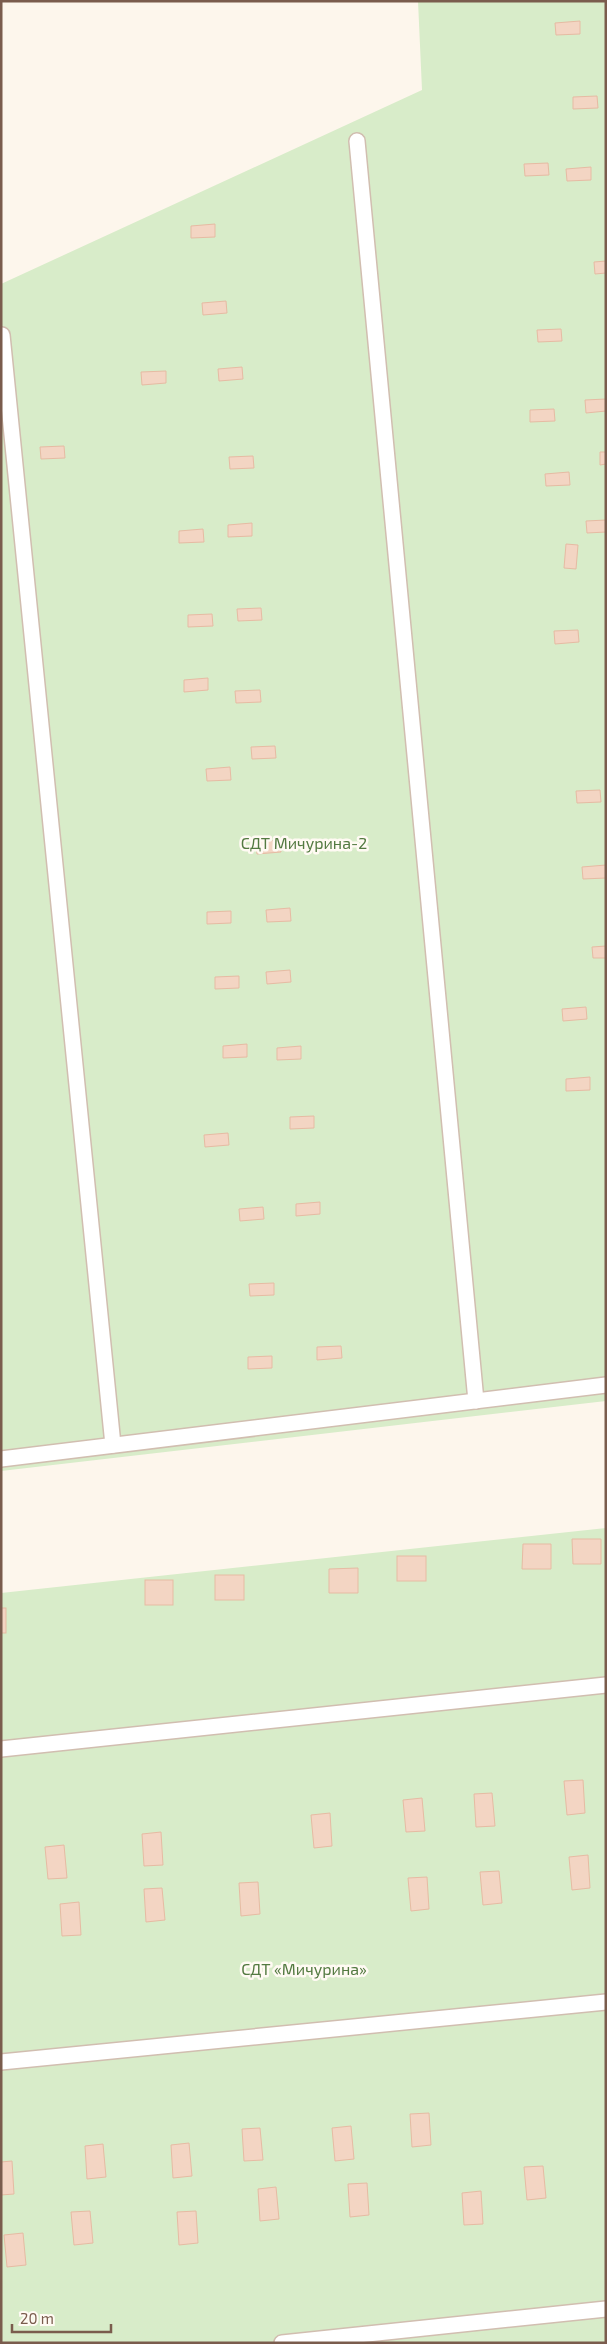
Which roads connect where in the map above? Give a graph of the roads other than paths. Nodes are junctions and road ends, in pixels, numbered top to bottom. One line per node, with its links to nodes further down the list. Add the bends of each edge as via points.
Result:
1 (357, 141): 4 (lane)
2 (2, 335): 5 (lane)
3 (606, 1385): 4 (lane)
4 (476, 1401): 5 (lane)
5 (113, 1445): 6 (lane)
6 (1, 1459)
7 (606, 1685): 8 (lane)
8 (1, 1749)
9 (606, 2002): 10 (lane)
10 (1, 2062)
11 (606, 2309): 12 (lane)
12 (282, 2343)

